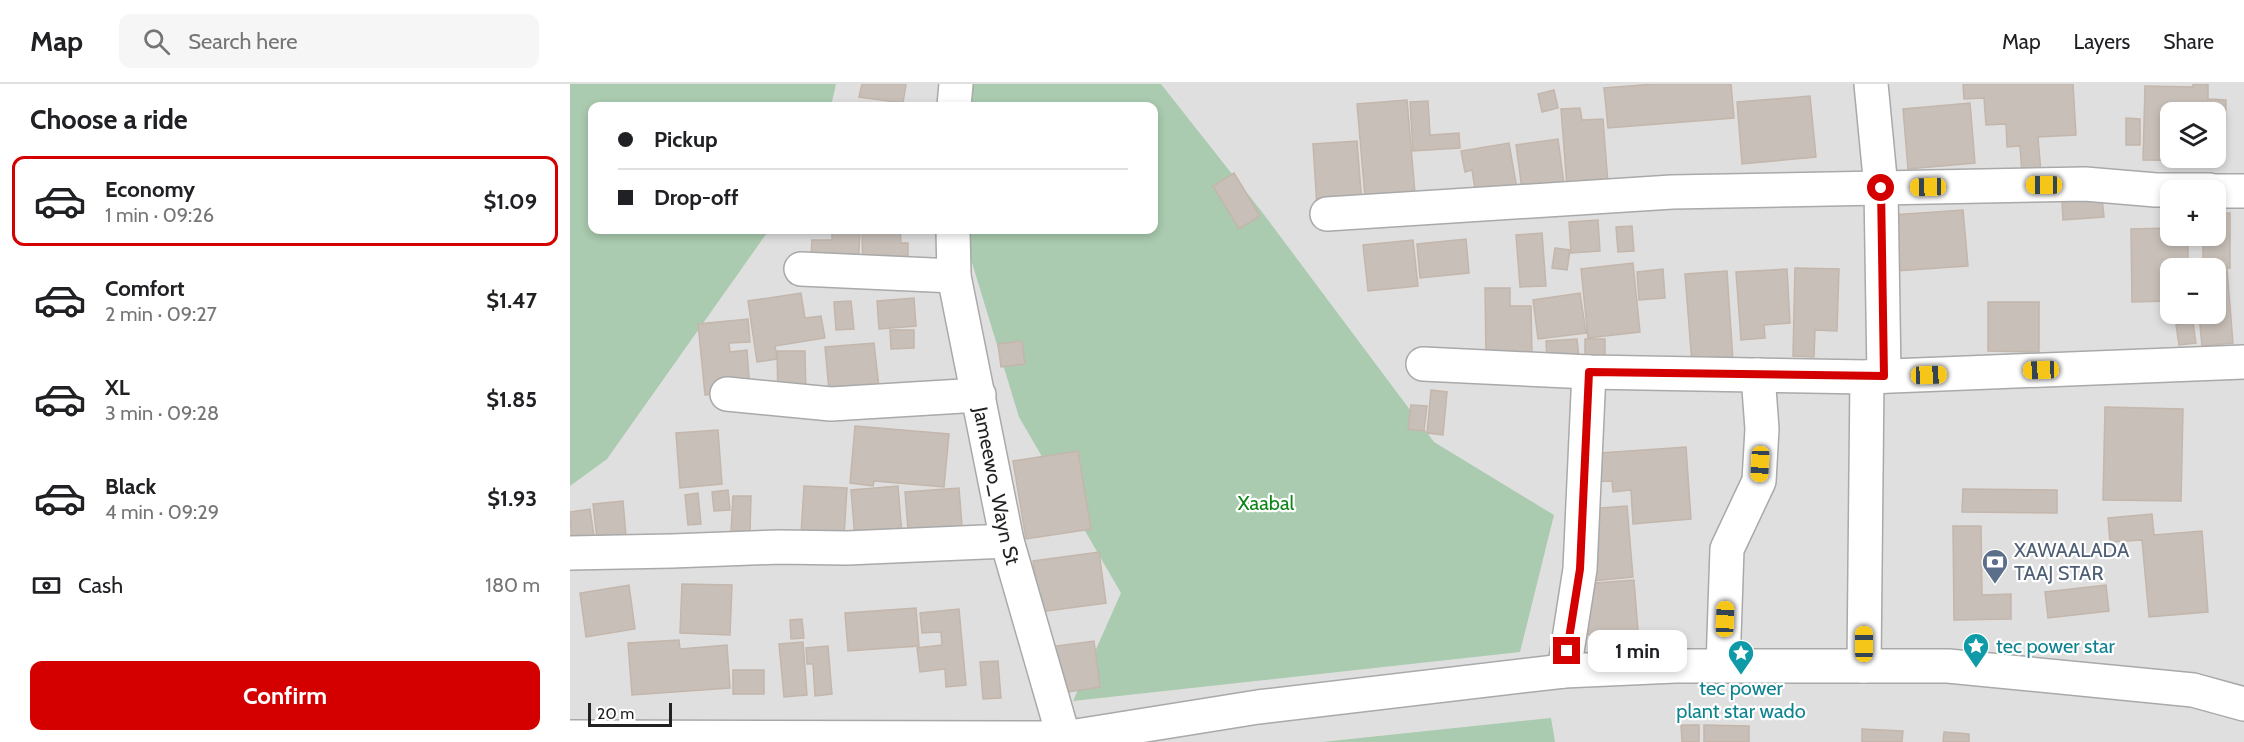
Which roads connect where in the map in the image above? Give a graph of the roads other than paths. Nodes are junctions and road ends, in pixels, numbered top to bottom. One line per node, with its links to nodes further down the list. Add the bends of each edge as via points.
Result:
1 (956, 84): 3 (street)
2 (1871, 84): 4 (street)
3 (954, 102)
4 (1881, 188): 5 (street, via 2085,184); 8 (street, via 1672,192); 16 (street)
5 (2160, 190)
6 (2226, 191): 7 (street)
7 (2244, 191)
8 (1328, 214)
9 (953, 234): 11 (street, Jameewo_Wayn St)
10 (801, 269): 11 (street)
11 (954, 276): 18 (street, Jameewo_Wayn St)
12 (2244, 362): 16 (street)
13 (1424, 364): 14 (street)
14 (1589, 372): 15 (street); 23 (street, via 1580,569)
15 (1758, 375): 16 (street); 21 (street, via 1762,429 1759,481 1727,549)
16 (1875, 376): 22 (street)
17 (727, 394): 18 (street, via 831,404)
18 (979, 395): 19 (street, Jameewo_Wayn St)
19 (1007, 541): 20 (street); 27 (street, Jameewo_Wayn St)
20 (570, 553)
21 (1723, 666): 22 (street); 23 (street)
22 (1864, 666): 24 (street, via 1948,666 2148,685 2193,690)
23 (1564, 671): 27 (street, via 1258,707)
24 (2244, 704)
25 (572, 739): 26 (street)
26 (835, 740): 27 (street)
27 (1064, 740)

